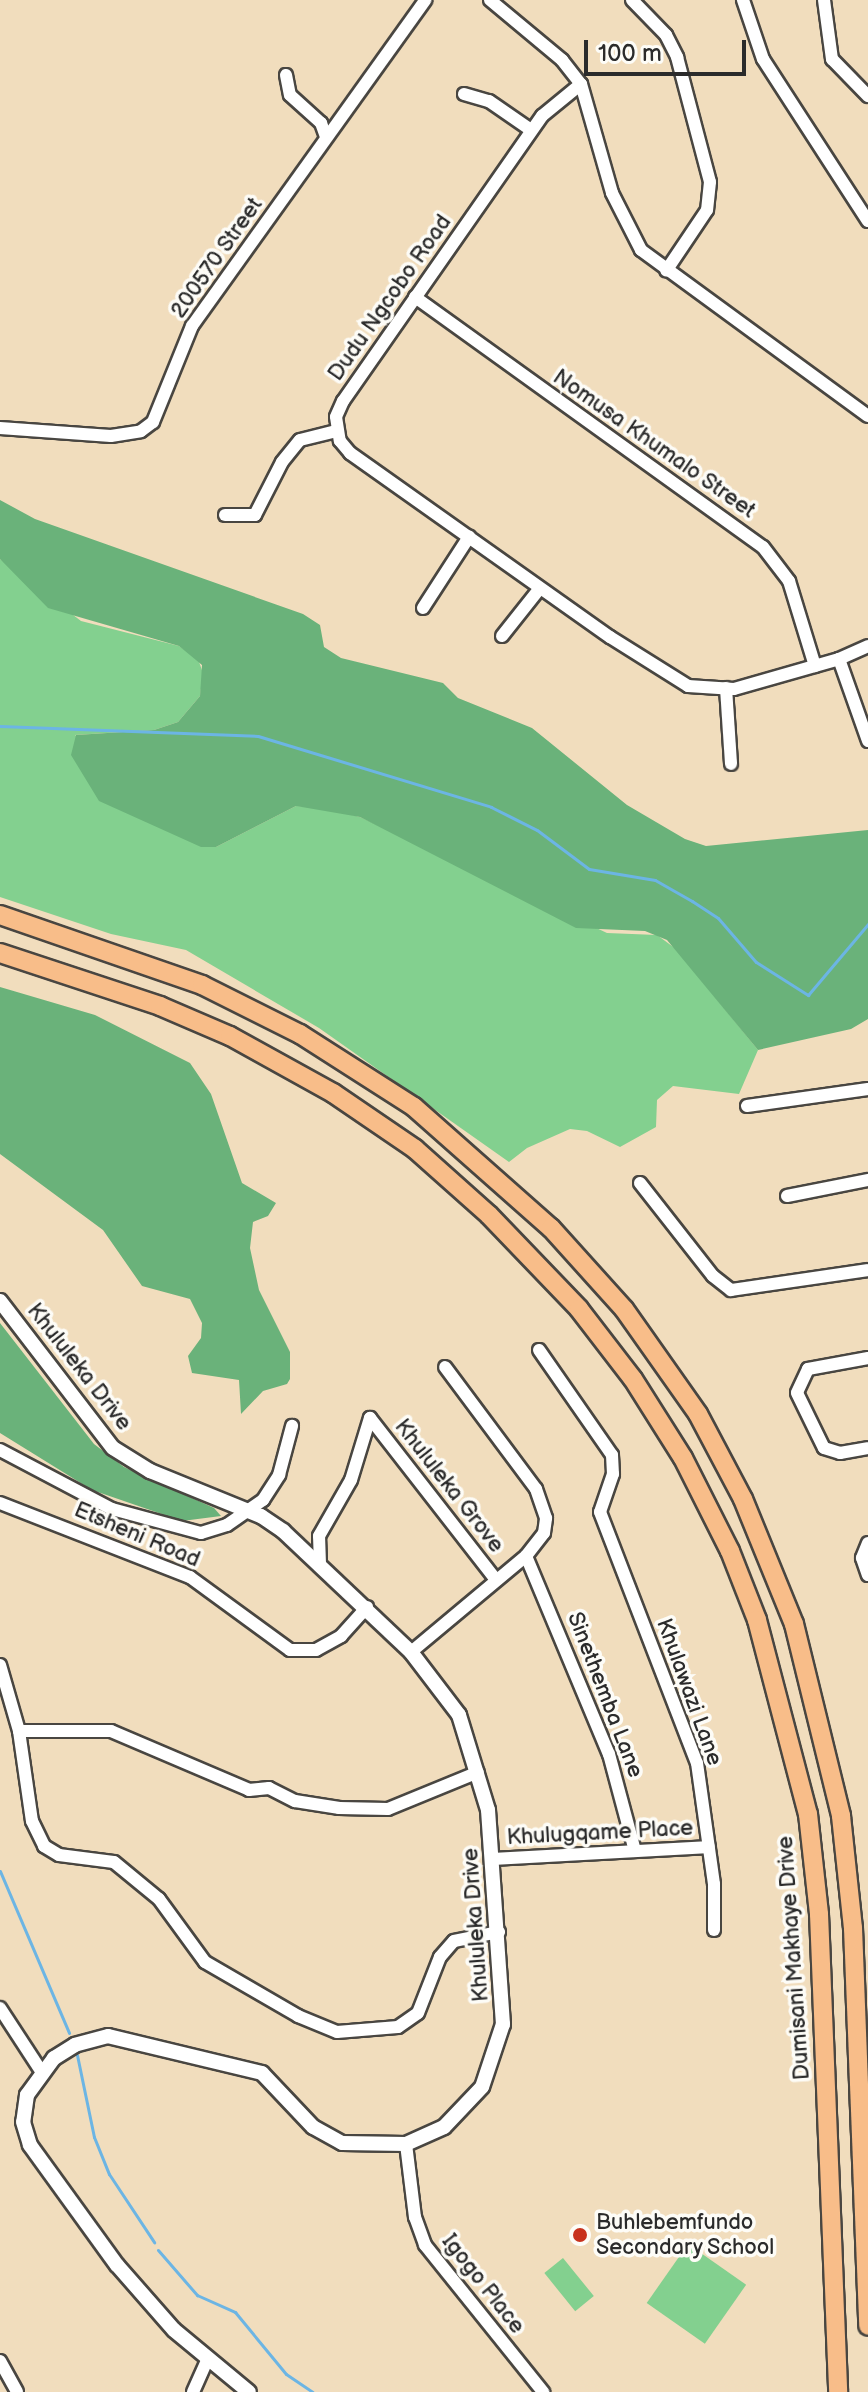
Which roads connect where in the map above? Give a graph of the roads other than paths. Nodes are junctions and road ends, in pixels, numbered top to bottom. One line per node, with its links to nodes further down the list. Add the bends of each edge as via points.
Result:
1 (425, 0): 11 (street, 200570 Street)
2 (490, 0): 7 (street, via 562,60)
3 (632, 0): 13 (street, via 666,35 677,57 710,182 707,210)
4 (743, 0): 12 (street, via 763,59)
5 (824, 0): 9 (street, via 832,59)
6 (286, 75): 11 (street, via 290,95 321,123)
7 (581, 84): 10 (street, Dudu Ngcobo Road); 13 (street, via 623,220 641,250)
8 (464, 94): 10 (street, via 489,101)
9 (868, 96)
10 (531, 130): 14 (street, Dudu Ngcobo Road)
11 (326, 137): 16 (street, 200570 Street, via 192,326 153,422 141,431 111,436)
12 (868, 221)
13 (666, 271): 15 (street)
14 (415, 297): 17 (street, Dudu Ngcobo Road, via 338,409); 25 (street, Nomusa Khumalo Street, via 763,547 789,581)
15 (868, 416)
16 (0, 428)
17 (337, 431): 18 (street, via 300,440 282,462 255,515); 19 (street, via 350,453)
18 (225, 515)
19 (469, 537): 20 (street); 21 (street)
20 (540, 588): 22 (street); 26 (street, via 675,680 703,689)
21 (423, 608)
22 (502, 636)
23 (868, 646): 24 (street)
24 (839, 659): 25 (street); 27 (street)
25 (815, 666): 26 (street)
26 (726, 688): 28 (street)
27 (868, 741)
28 (731, 764)
29 (0, 915): 64 (main road, via 202,985 300,1034 414,1107 511,1189 590,1270 642,1332 698,1414 743,1499 794,1624 841,1816 853,1928)
30 (0, 953): 71 (main road, Dumisani Makhaye Drive, via 160,1006 230,1036 296,1070 403,1141 489,1215 579,1309 633,1379 683,1458 725,1540 757,1620 790,1728 808,1814 819,1914)
31 (868, 1089): 32 (street)
32 (747, 1106)
33 (868, 1180): 35 (street)
34 (640, 1183): 36 (street, via 713,1276 731,1290)
35 (787, 1196)
36 (868, 1270)
37 (0, 1301): 45 (street, Khululeka Drive, via 113,1448 150,1471)
38 (539, 1350): 56 (street, Khulawazi Lane, via 612,1455 613,1474 601,1502 603,1521 693,1750)
39 (868, 1358): 42 (street, via 808,1369 797,1393 824,1448 840,1453)
40 (445, 1367): 47 (street, via 546,1504 544,1533)
41 (292, 1426): 45 (street, via 273,1487)
42 (868, 1448)
43 (0, 1450): 45 (street, via 71,1490 166,1527 201,1533)
44 (0, 1503): 51 (street, Etsheni Road, via 190,1577 290,1650 316,1650 341,1636)
45 (249, 1511): 48 (street, Khululeka Drive, via 283,1531)
46 (868, 1543): 49 (street, via 862,1558)
47 (526, 1556): 50 (street); 57 (street, Sinethemba Lane, via 609,1754)
48 (320, 1564): 50 (street, Khululeka Grove, via 319,1536 351,1480 370,1418); 51 (street, Khululeka Drive)
49 (868, 1575)
50 (496, 1580): 52 (street)
51 (367, 1607): 52 (street, Khululeka Drive)
52 (411, 1652): 55 (street, Khululeka Drive, via 459,1715)
53 (0, 1665): 54 (street)
54 (19, 1731): 55 (street, via 111,1731 249,1790 269,1788 295,1801 339,1808 388,1809); 60 (street, via 32,1821 44,1846 59,1855 114,1862 159,1899 205,1962 328,2030 407,2023 418,2013 440,1957 454,1941)
55 (478, 1772): 58 (street, Khululeka Drive)
56 (709, 1847): 57 (street, Khulugqame Place); 59 (street, Khulawazi Lane)
57 (635, 1851): 58 (street, Khulugqame Place)
58 (494, 1859): 60 (street, Khululeka Drive)
59 (714, 1930)
60 (499, 1932): 63 (street, Khululeka Drive, via 504,2012 491,2067 462,2113)
61 (0, 2008): 62 (street)
62 (41, 2071): 63 (street, Khululeka Drive, via 86,2041 108,2036 137,2040 262,2073 313,2127 342,2143); 65 (street, via 24,2107 30,2145 137,2291)
63 (406, 2144): 70 (street, Igogo Place, via 412,2205 425,2245)
64 (868, 2326)
65 (208, 2359): 68 (street); 69 (street)
66 (0, 2361): 67 (street)
67 (17, 2392)
68 (193, 2392)
69 (249, 2392)
70 (543, 2392)
71 (838, 2392)

